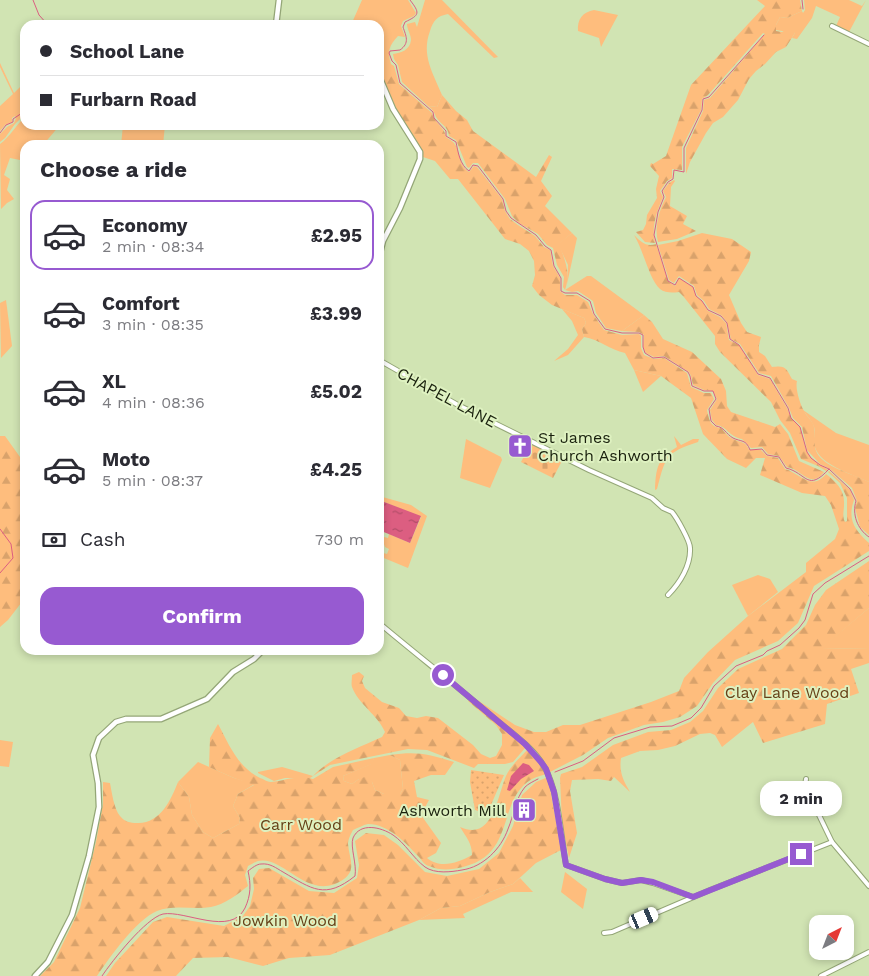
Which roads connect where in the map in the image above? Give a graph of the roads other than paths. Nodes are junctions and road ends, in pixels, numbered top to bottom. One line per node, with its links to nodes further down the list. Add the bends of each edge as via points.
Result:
1 (279, 0): 2 (street)
2 (277, 20)
3 (832, 26): 4 (street)
4 (869, 44)
5 (384, 88): 6 (street, via 393,109 420,152 420,159)
6 (384, 239)
7 (384, 363): 8 (street, CHAPEL LANE, via 458,405 652,498 672,512 691,547 687,566)
8 (668, 595)
9 (384, 627): 14 (street, via 525,744 541,762 554,792 566,865 622,883 653,882)
10 (258, 655): 17 (street, via 237,668 207,699 161,719 116,722 99,738 93,755 99,807 89,856 72,915 48,962)
11 (806, 779): 12 (street, via 805,786)
12 (832, 842): 13 (street); 14 (street)
13 (869, 886)
14 (693, 897): 15 (street)
15 (604, 933)
16 (869, 952): 18 (street)
17 (35, 976)
18 (821, 976)

